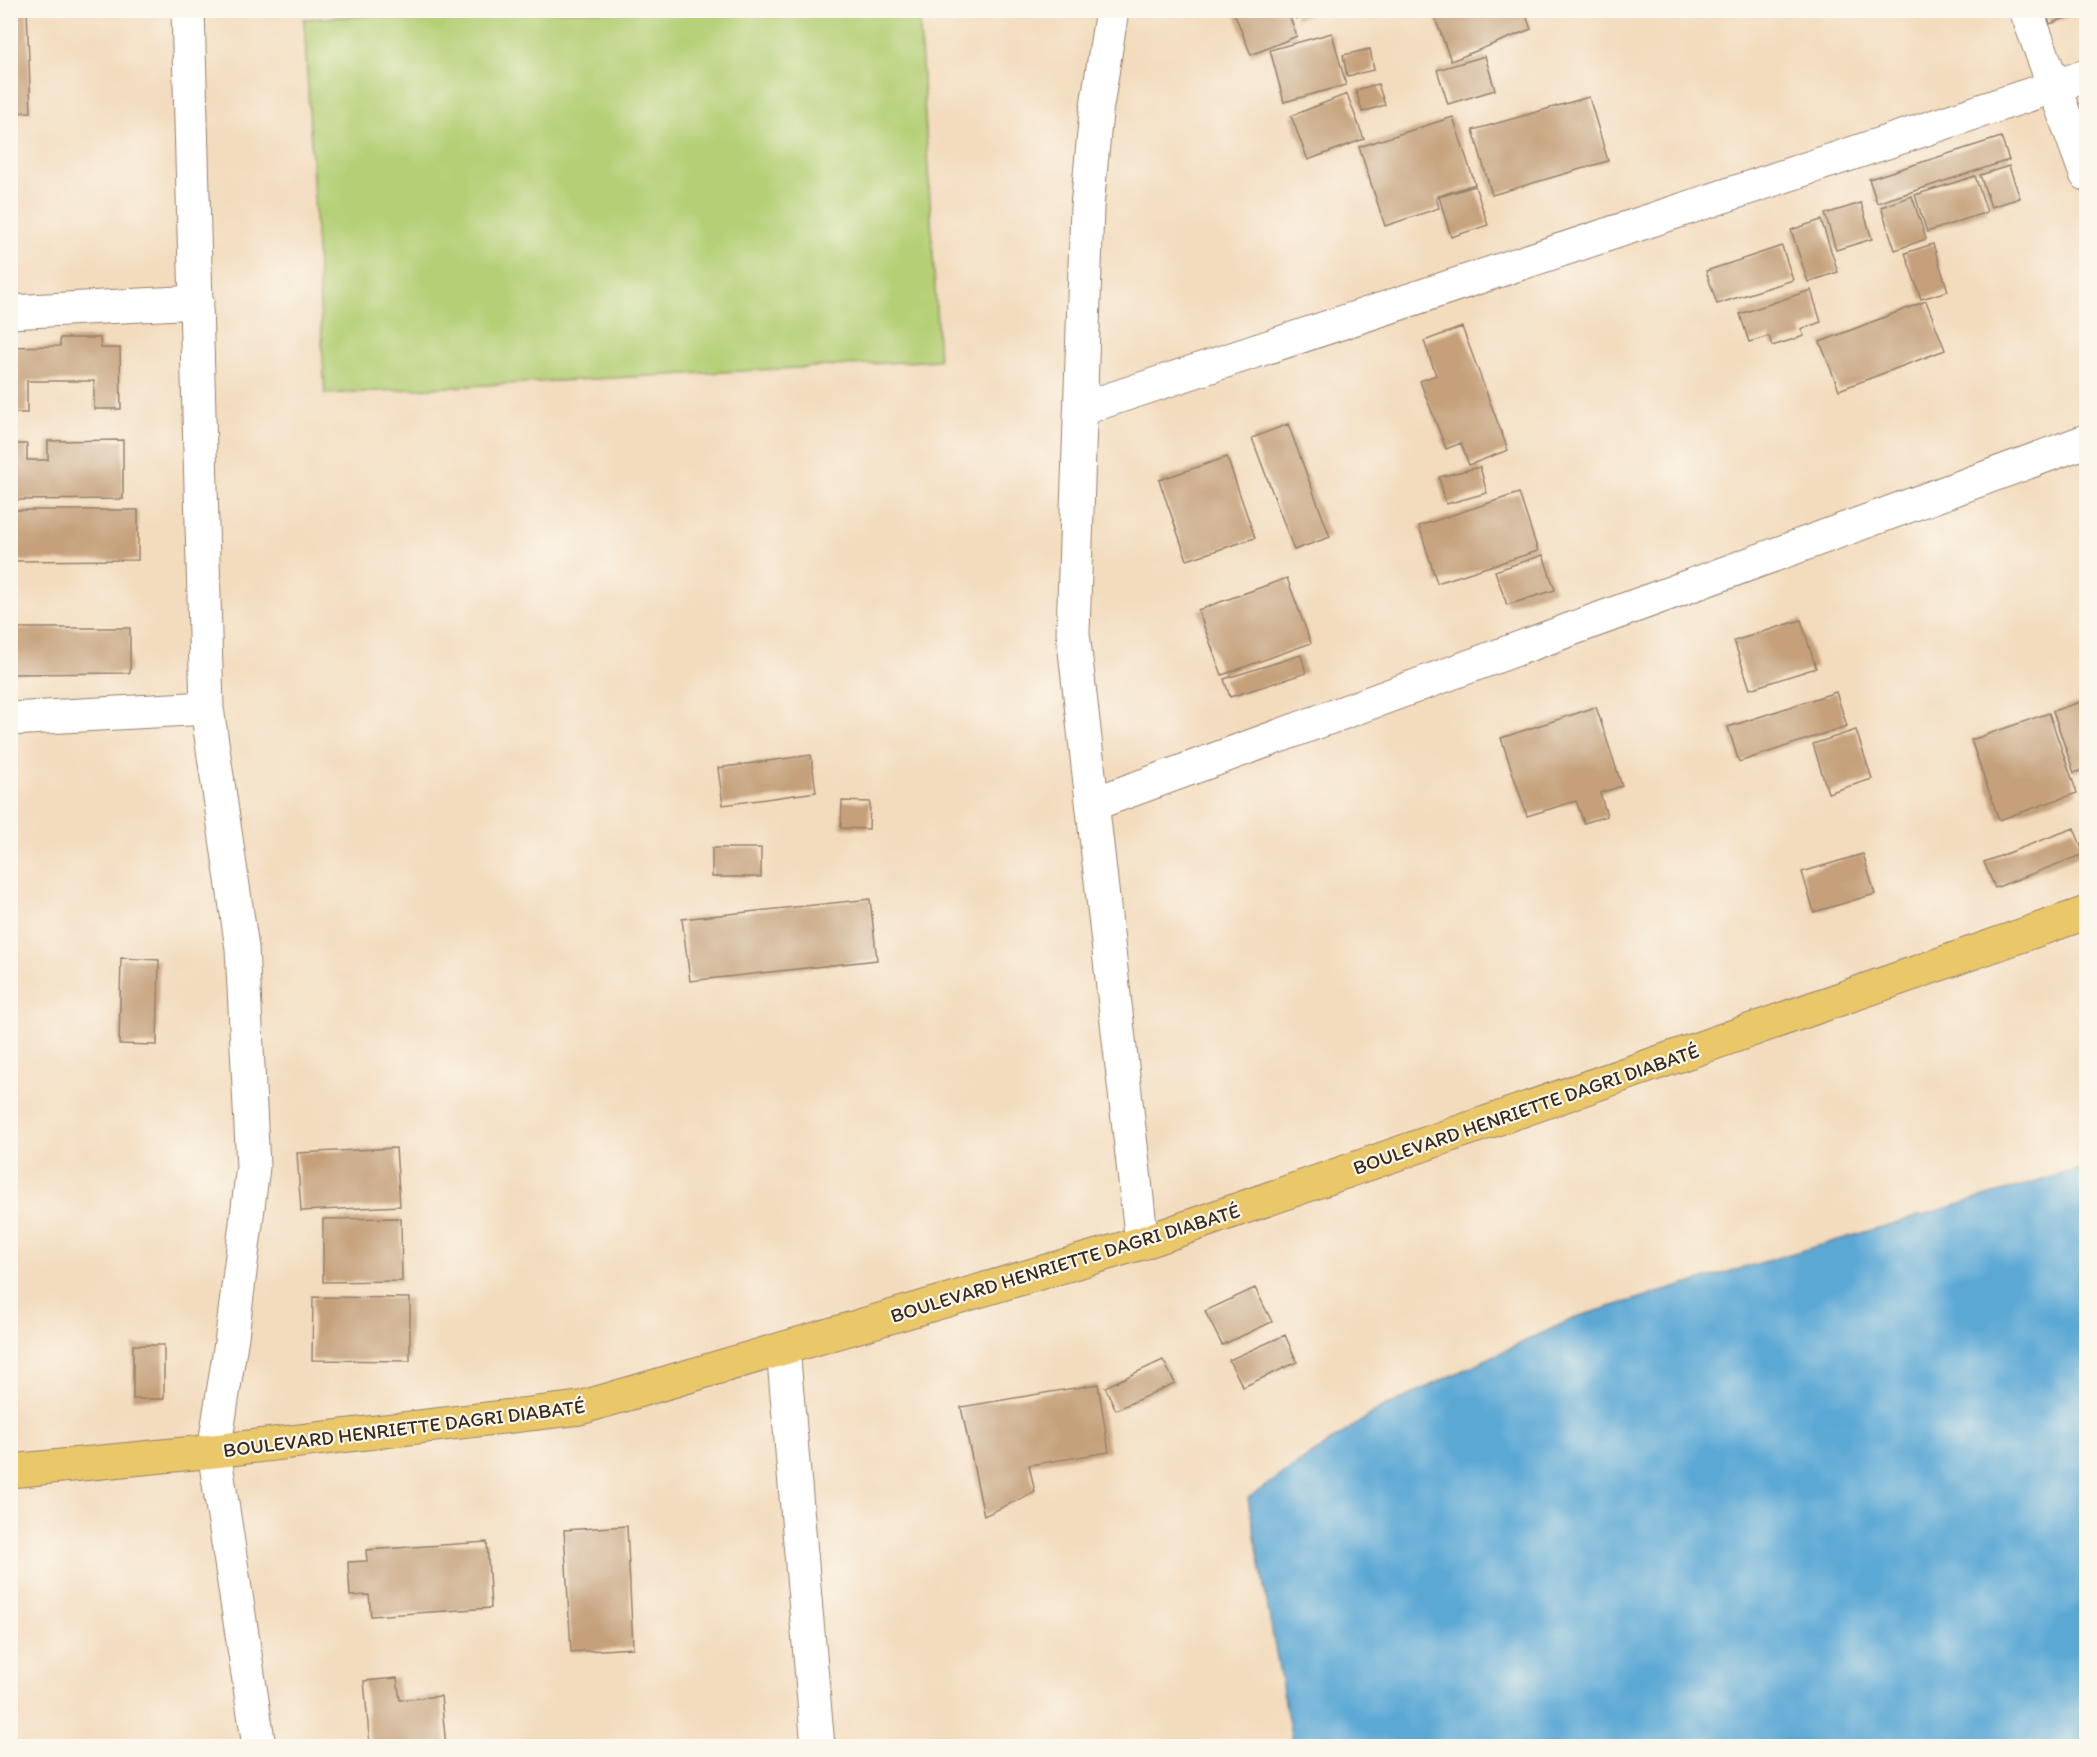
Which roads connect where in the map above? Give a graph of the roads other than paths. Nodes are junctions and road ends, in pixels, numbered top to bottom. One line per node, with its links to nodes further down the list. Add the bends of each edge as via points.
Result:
1 (189, 10): 7 (street)
2 (1112, 10): 9 (street, via 1096,112 1088,207)
3 (2026, 10): 5 (street)
4 (2086, 76): 5 (street)
5 (2053, 88): 6 (street); 9 (street)
6 (2086, 174)
7 (197, 302): 8 (street); 11 (street)
8 (10, 312)
9 (1081, 409): 13 (street, via 1073,633)
10 (2086, 441): 13 (street)
11 (207, 708): 12 (street); 17 (street, via 243,948 253,1167)
12 (10, 719)
13 (1093, 804): 15 (street)
14 (2086, 913): 15 (main road, BOULEVARD HENRIETTE DAGRI DIABATÉ)
15 (1142, 1243): 16 (main road, BOULEVARD HENRIETTE DAGRI DIABATÉ)
16 (783, 1349): 17 (main road, BOULEVARD HENRIETTE DAGRI DIABATÉ, via 580,1408); 20 (street)
17 (214, 1451): 18 (main road, BOULEVARD HENRIETTE DAGRI DIABATÉ); 19 (street)
18 (10, 1470)
19 (259, 1746)
20 (818, 1746)

